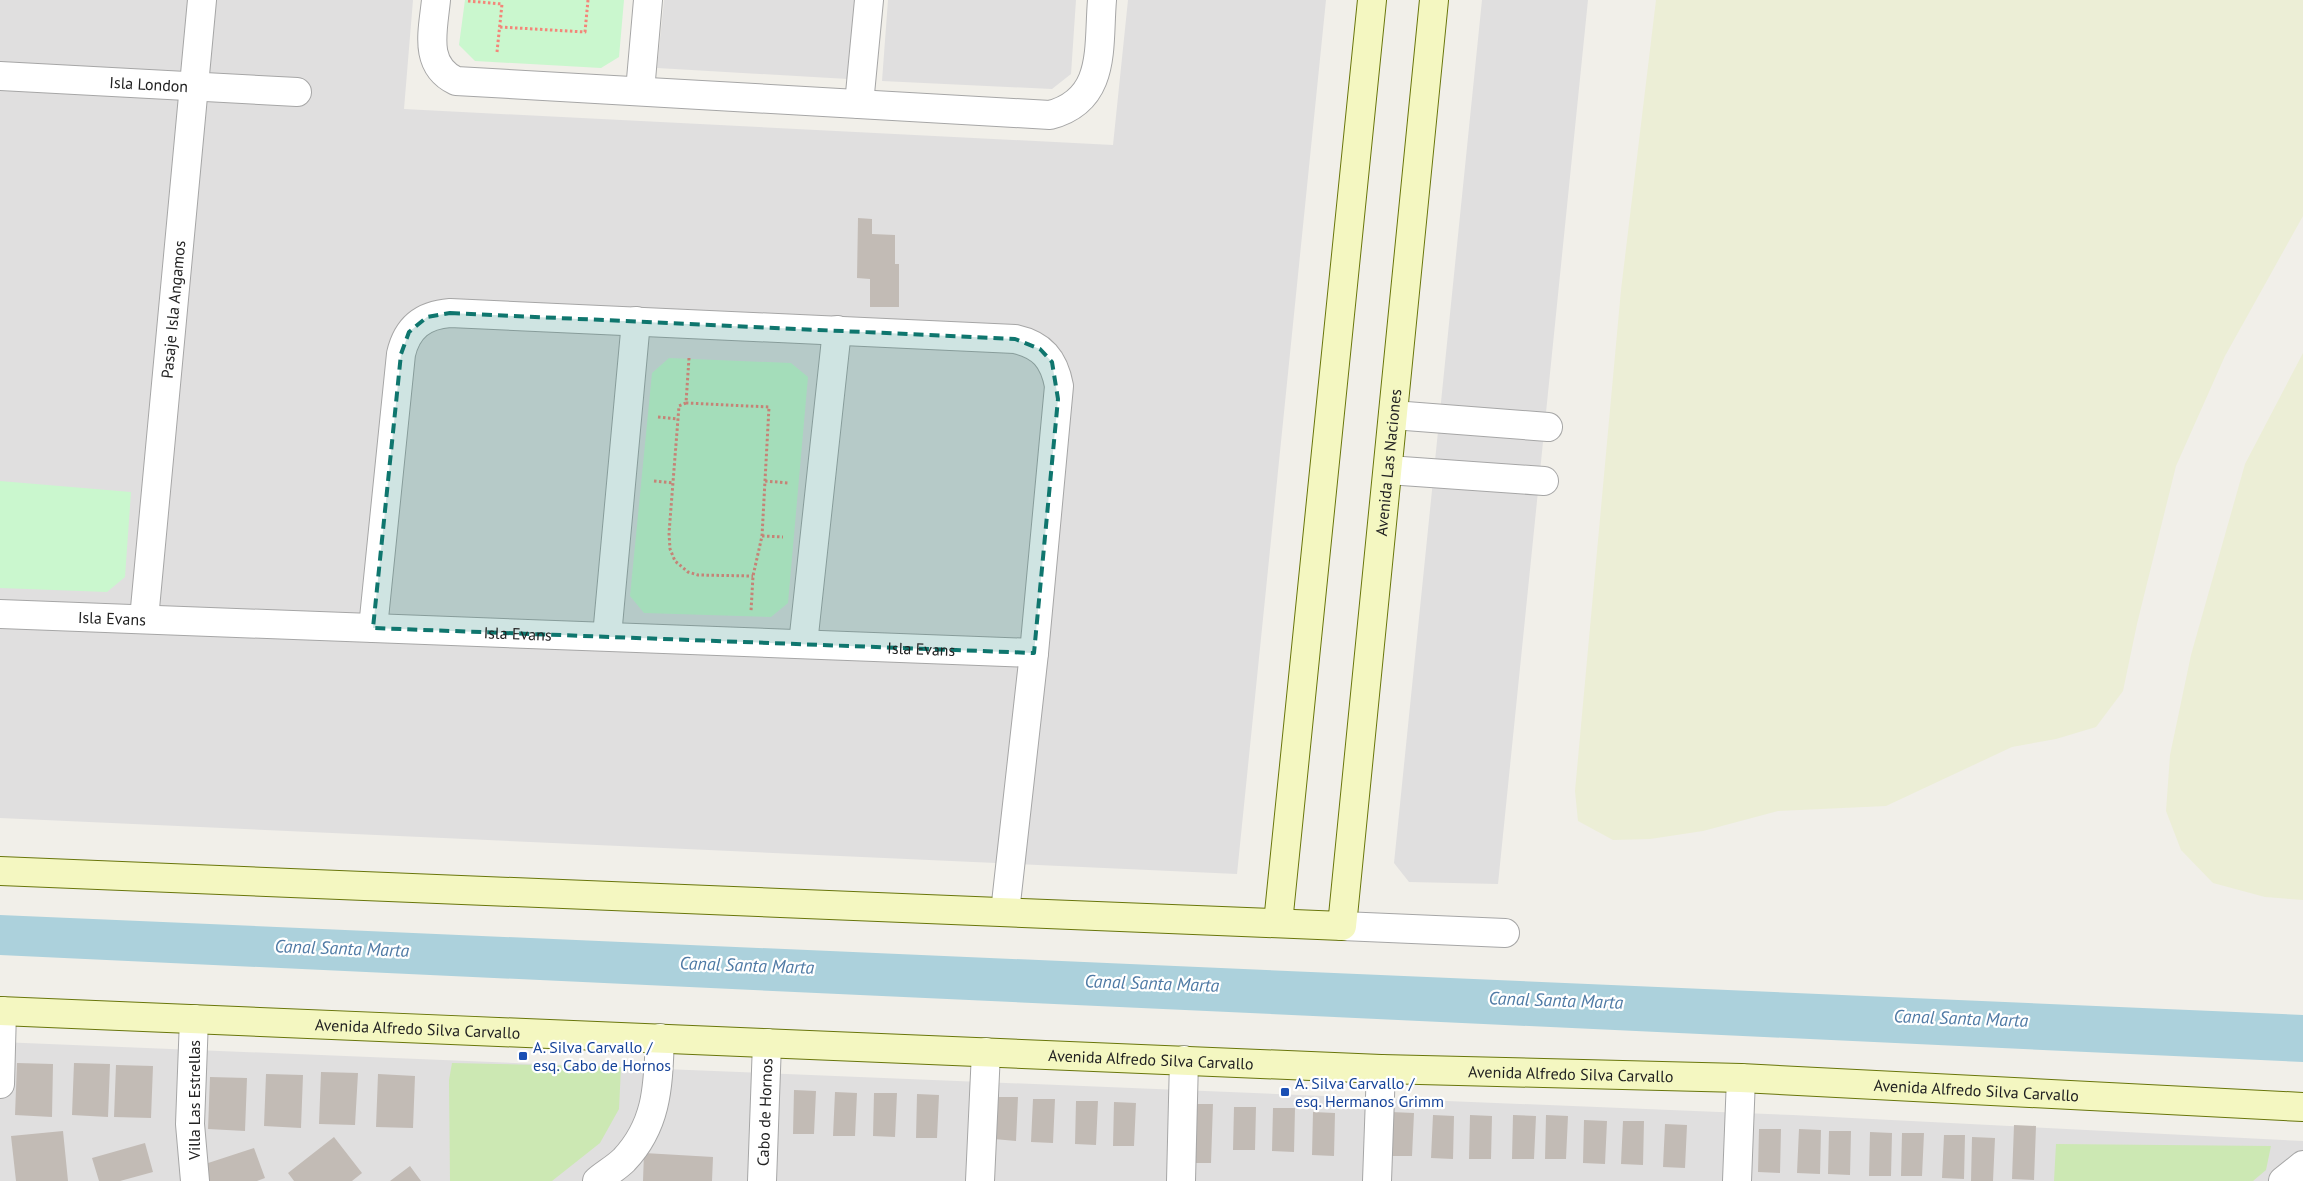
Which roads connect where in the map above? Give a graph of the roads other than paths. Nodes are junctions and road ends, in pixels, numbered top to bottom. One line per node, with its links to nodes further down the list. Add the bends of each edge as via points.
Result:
1 (202, 0): 9 (street, Pasaje Isla Angamos)
2 (436, 0): 11 (street, via 432,52 440,70 456,81)
3 (648, 0): 11 (street)
4 (868, 0): 12 (street)
5 (1102, 0): 12 (street, via 1093,84 1078,103 1065,111 1035,114)
6 (1372, 0): 27 (street)
7 (1434, 0): 15 (street, Avenida Las Naciones)
8 (0, 76): 9 (street, Isla London)
9 (194, 87): 10 (street, Isla London); 20 (street, Pasaje Isla Angamos)
10 (297, 92)
11 (640, 92): 12 (street)
12 (859, 104)
13 (636, 321): 14 (street); 21 (street, via 450,313 426,317 409,332 401,354); 22 (street)
14 (837, 330): 23 (street); 24 (street, via 1015,339 1040,348 1052,362 1059,386)
15 (1393, 414): 16 (street); 17 (street, Avenida Las Naciones)
16 (1548, 427)
17 (1388, 470): 18 (street); 28 (street, Avenida Las Naciones)
18 (1544, 480)
19 (0, 614): 20 (street, Isla Evans)
20 (144, 619): 21 (street, Isla Evans)
21 (372, 628): 22 (street, Isla Evans)
22 (607, 636): 23 (street, Isla Evans)
23 (803, 644): 24 (street, Isla Evans)
24 (1034, 653): 26 (street)
25 (0, 871): 26 (street)
26 (1005, 912): 27 (street)
27 (1278, 923): 28 (street)
28 (1342, 926): 29 (street)
29 (1505, 932)
30 (1, 1011): 31 (street, Avenida Alfredo Silva Carvallo); 38 (street)
31 (194, 1020): 32 (street, Avenida Alfredo Silva Carvallo); 41 (street, Villa Las Estrellas, via 190,1124)
32 (660, 1038): 33 (street, Avenida Alfredo Silva Carvallo); 42 (street, via 656,1100 646,1131 624,1160)
33 (767, 1043): 34 (street, Avenida Alfredo Silva Carvallo); 43 (street, Cabo de Hornos)
34 (986, 1052): 35 (street, Avenida Alfredo Silva Carvallo); 44 (street)
35 (1184, 1060): 36 (street, Avenida Alfredo Silva Carvallo); 45 (street)
36 (1381, 1069): 37 (street, Avenida Alfredo Silva Carvallo); 46 (street)
37 (1741, 1078): 39 (street, Avenida Alfredo Silva Carvallo); 47 (street)
38 (0, 1084)
39 (2303, 1107)
40 (2303, 1165): 48 (street)
41 (195, 1181)
42 (597, 1181)
43 (762, 1181)
44 (980, 1181)
45 (1180, 1181)
46 (1377, 1181)
47 (1737, 1181)
48 (2283, 1181)

